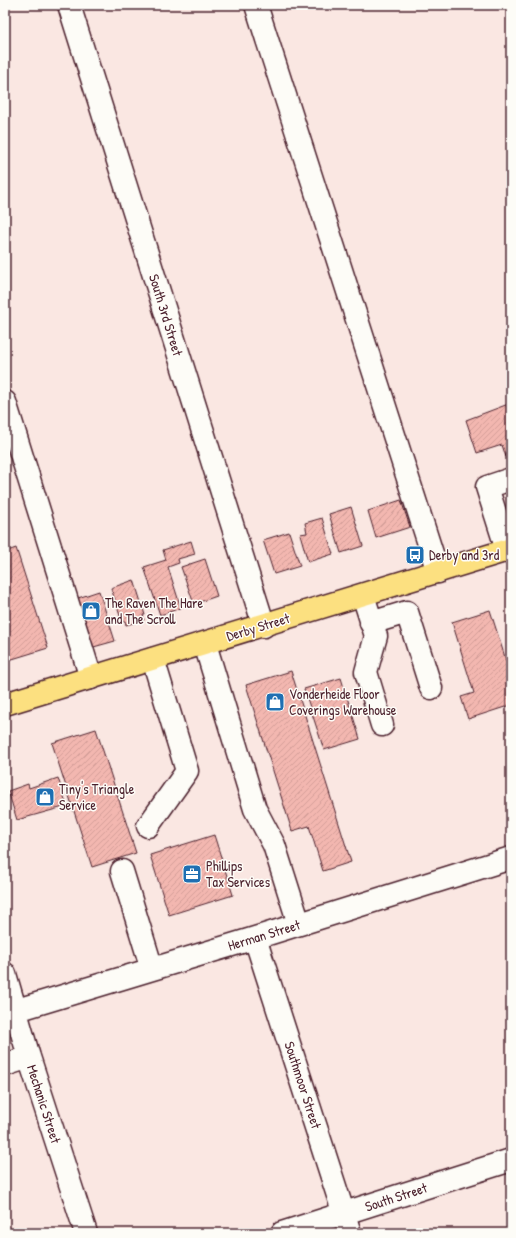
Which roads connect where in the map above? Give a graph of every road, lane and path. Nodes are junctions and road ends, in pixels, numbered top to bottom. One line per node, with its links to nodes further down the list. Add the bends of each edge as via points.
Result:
1 (69, 5): 9 (street, South 3rd Street)
2 (256, 5): 6 (street)
3 (5, 402): 12 (street)
4 (507, 476): 5 (street, via 487,487)
5 (510, 550): 6 (main road, Derby Street)
6 (438, 572): 7 (main road, Derby Street)
7 (363, 595): 8 (street); 9 (main road, Derby Street)
8 (371, 623): 13 (street, via 407,612); 15 (street, via 376,636 366,672)
9 (264, 626): 10 (main road, Derby Street)
10 (205, 644): 11 (main road, Derby Street); 19 (street, via 255,809 274,845)
11 (153, 659): 12 (main road, Derby Street); 16 (street, via 187,771)
12 (90, 678): 14 (main road, Derby Street)
13 (431, 688)
14 (5, 704)
15 (382, 725)
16 (148, 826)
17 (511, 858): 19 (street, Herman Street)
18 (122, 870): 21 (street)
19 (299, 924): 20 (street, Herman Street)
20 (256, 938): 21 (street, Herman Street); 27 (street, Southmoor Street)
21 (152, 969): 23 (street, Herman Street)
22 (5, 974): 23 (street, Mechanic Street)
23 (16, 1010): 24 (street, Mechanic Street)
24 (29, 1057): 25 (street); 28 (street, Mechanic Street)
25 (5, 1064)
26 (511, 1160): 27 (street, South Street)
27 (347, 1223): 29 (street, South Street)
28 (86, 1233)
29 (282, 1233)

